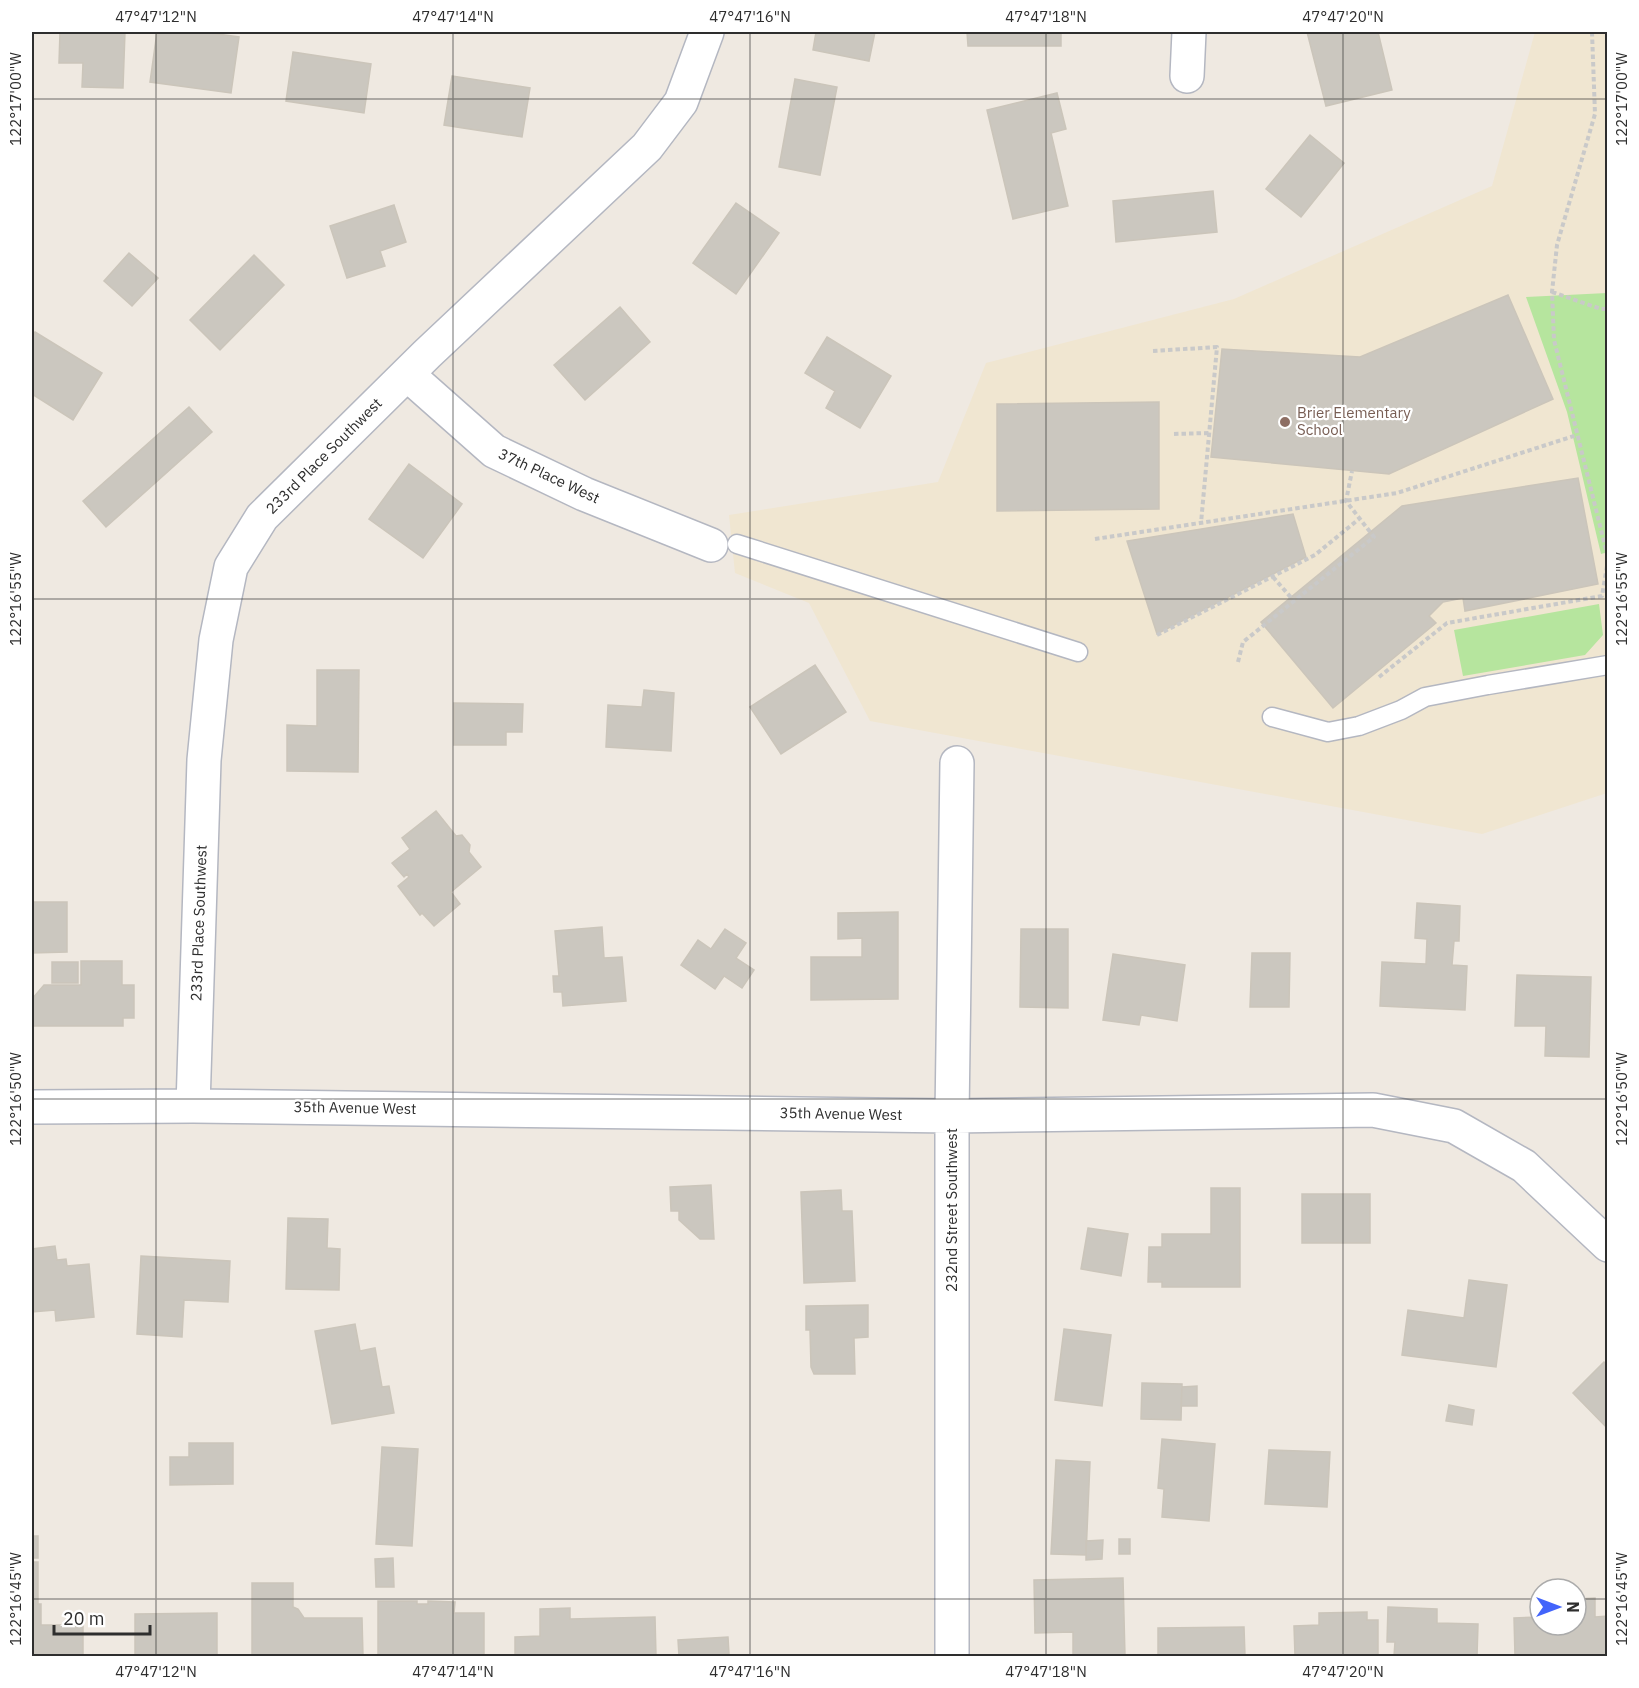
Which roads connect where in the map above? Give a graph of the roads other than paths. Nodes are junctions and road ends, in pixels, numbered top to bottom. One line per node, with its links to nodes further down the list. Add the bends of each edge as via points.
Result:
1 (707, 32): 4 (street, 233rd Place Southwest, via 681,102 647,147)
2 (1190, 32): 3 (street)
3 (1188, 76)
4 (407, 374): 5 (street, 37th Place West, via 494,452 584,494); 10 (street, 233rd Place Southwest, via 262,517 231,567 216,640 204,760)
5 (724, 544): 6 (lane)
6 (1078, 652)
7 (1608, 665): 8 (lane, via 1425,697 1359,726 1328,732)
8 (1272, 717)
9 (957, 763): 12 (street, 232nd Street Southwest)
10 (193, 1106): 11 (street, 35th Avenue West); 12 (street, 35th Avenue West)
11 (32, 1107)
12 (952, 1116): 13 (street, 35th Avenue West, via 1373,1110 1454,1126 1506,1155 1524,1166); 14 (street, 232nd Street Southwest)
13 (1608, 1245)
14 (952, 1656)

